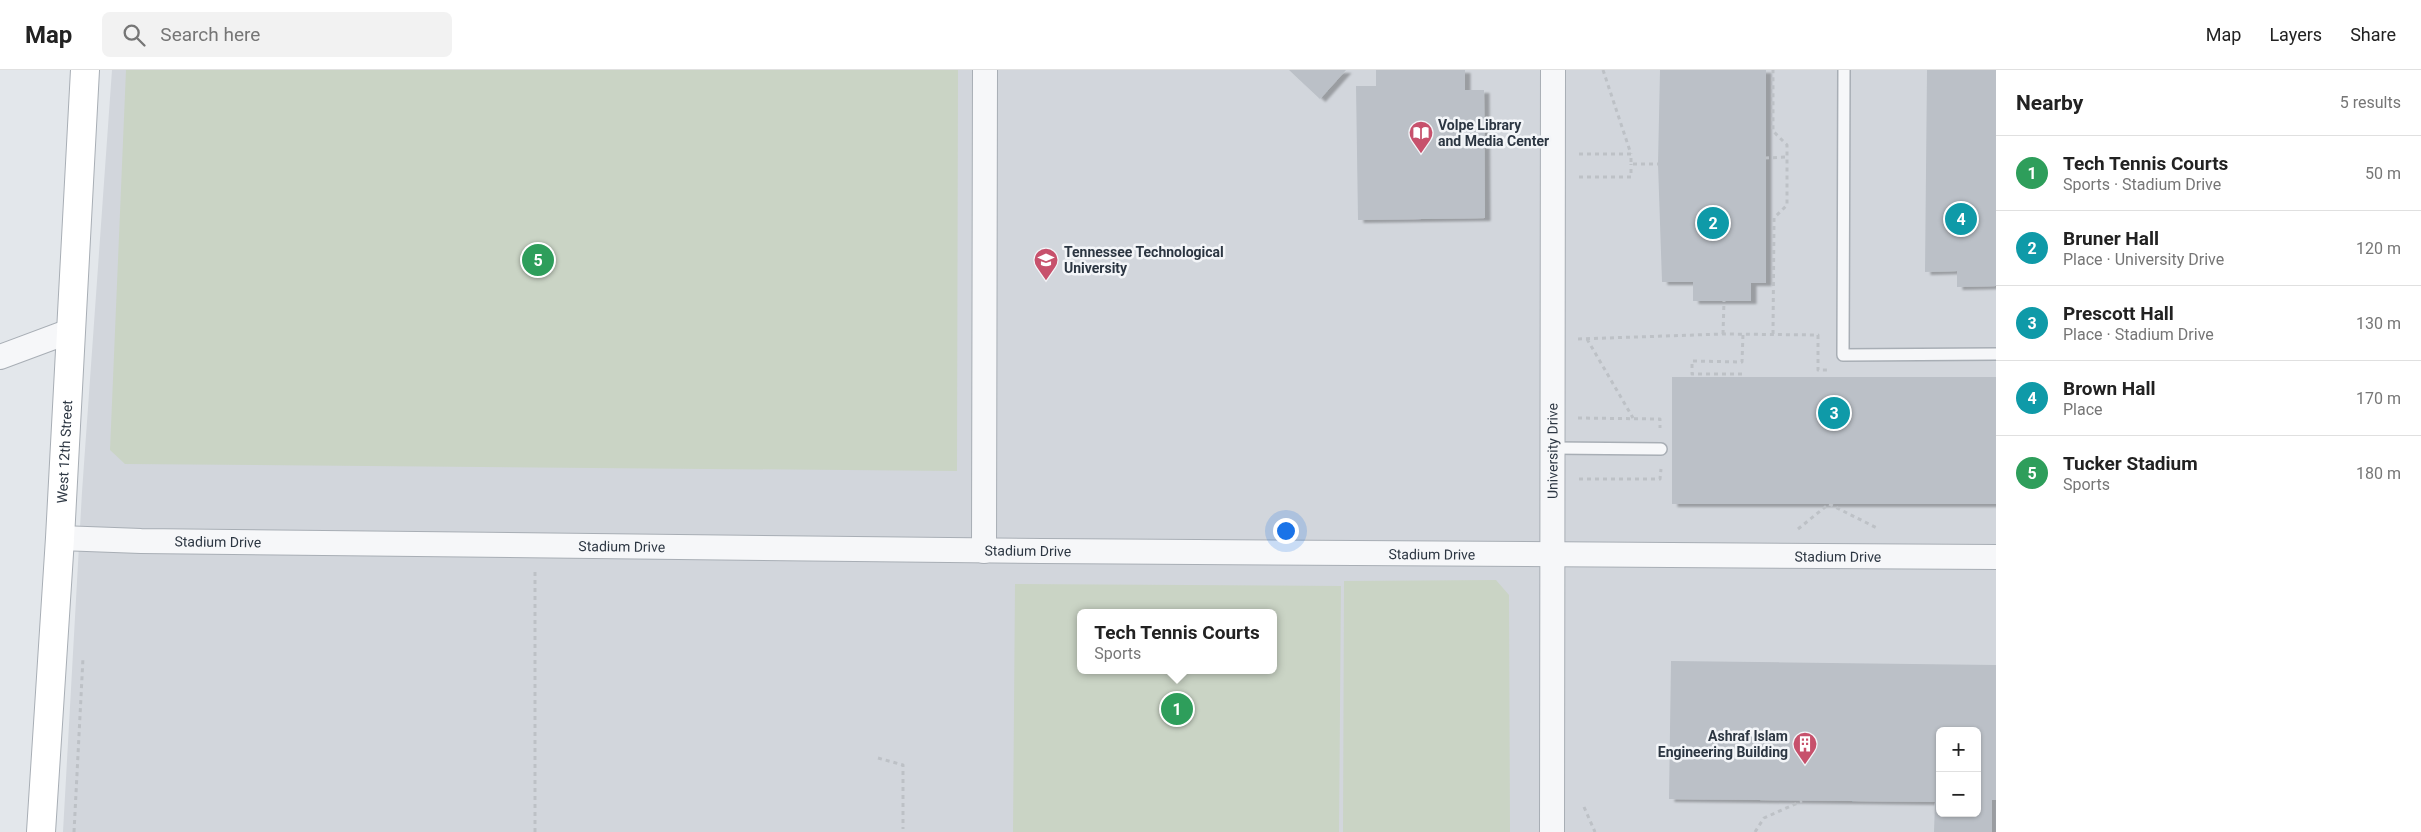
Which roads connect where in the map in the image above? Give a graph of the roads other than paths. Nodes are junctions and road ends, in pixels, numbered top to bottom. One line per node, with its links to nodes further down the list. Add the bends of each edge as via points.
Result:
1 (85, 70): 5 (street, West 12th Street)
2 (985, 70): 11 (street)
3 (1553, 70): 8 (street, University Drive)
4 (1844, 70): 6 (lane, via 1844,354)
5 (70, 331): 7 (street); 10 (street, West 12th Street)
6 (1996, 354)
7 (0, 357)
8 (1553, 448): 9 (lane); 12 (street, University Drive)
9 (1661, 449)
10 (60, 538): 11 (street, Stadium Drive); 14 (street, West 12th Street)
11 (984, 551): 12 (street, Stadium Drive)
12 (1552, 556): 13 (street, Stadium Drive); 15 (street, University Drive)
13 (1996, 557)
14 (41, 832)
15 (1552, 832)

